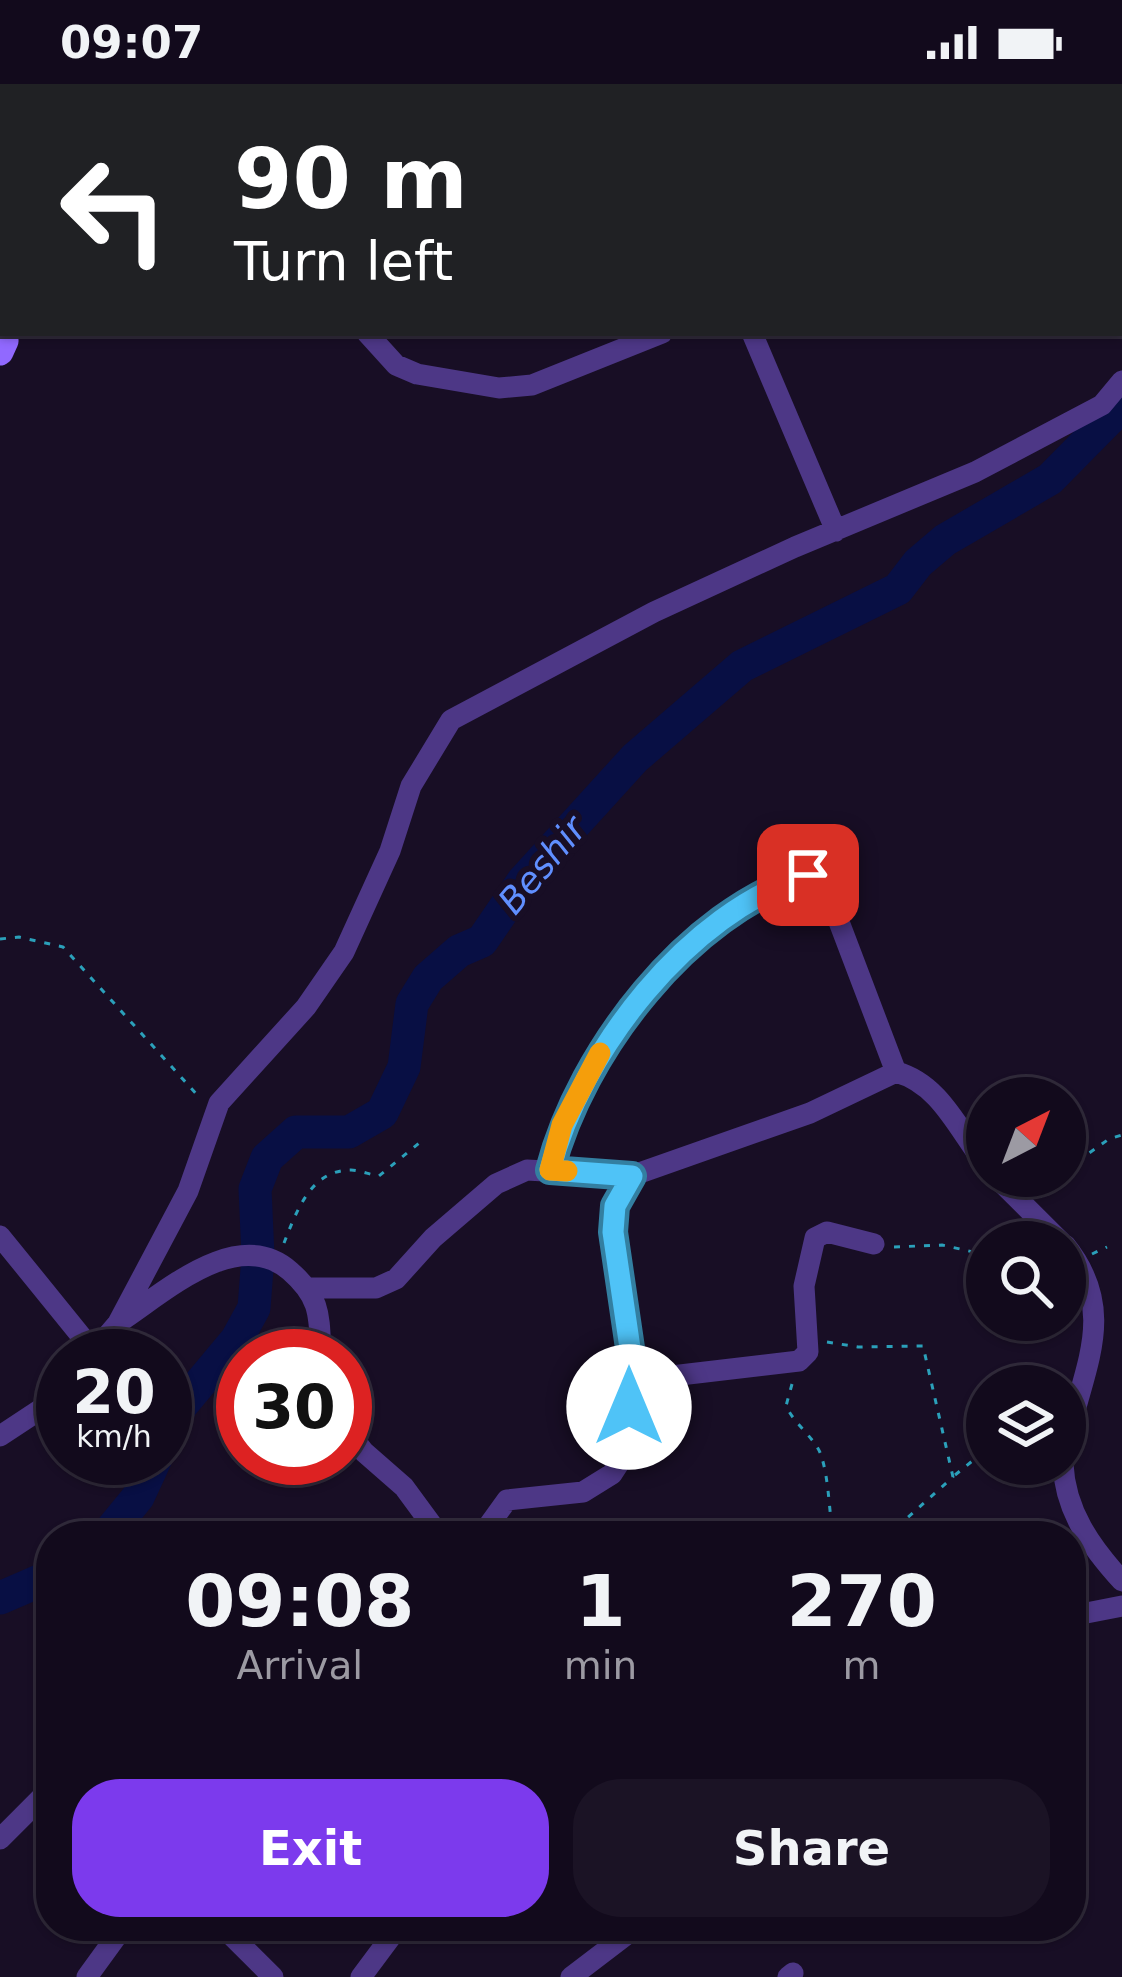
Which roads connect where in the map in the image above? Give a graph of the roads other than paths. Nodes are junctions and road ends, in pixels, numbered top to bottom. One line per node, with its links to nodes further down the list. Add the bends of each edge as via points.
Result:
1 (371, 336): 2 (street, via 396,365 417,374 500,388 532,385)
2 (654, 336)
3 (753, 336): 5 (street)
4 (1122, 381): 5 (street, via 1102,405 975,472)
5 (836, 531): 16 (street, via 654,613 451,720 411,786 344,952 215,1114 188,1191)
6 (896, 1072): 7 (street, via 940,1100); 8 (street, via 825,886 808,875 723,919 656,982 604,1045 562,1125); 9 (street, via 810,1113)
7 (966, 1137)
8 (550, 1170): 9 (street); 15 (street, via 496,1184 396,1279 376,1288)
9 (632, 1176): 20 (street, via 615,1206 613,1232)
10 (1014, 1197): 11 (street)
11 (1037, 1221)
12 (0, 1236): 17 (street)
13 (874, 1244): 20 (street, via 827,1232 815,1238 804,1286 808,1352 799,1360)
14 (1086, 1262): 21 (street, via 1105,1286 1112,1316)
15 (309, 1288): 16 (street, via 277,1261 233,1256); 19 (street)
16 (118, 1323): 18 (street)
17 (73, 1329)
18 (113, 1329)
19 (321, 1329)
20 (629, 1381): 27 (street, via 623,1457 612,1474 583,1492 514,1496)
21 (1086, 1403)
22 (36, 1412): 23 (street)
23 (0, 1436)
24 (372, 1459): 26 (street)
25 (1068, 1485): 28 (street)
26 (429, 1521)
27 (492, 1521)
28 (1078, 1521)
29 (1086, 1537): 30 (street)
30 (1122, 1581)
31 (1122, 1606): 32 (street)
32 (1086, 1613)
33 (36, 1804): 34 (street)
34 (0, 1839)
35 (113, 1941): 39 (street)
36 (237, 1941): 40 (street)
37 (388, 1941): 41 (street)
38 (618, 1941): 42 (street)
39 (87, 1977)
40 (273, 1977)
41 (361, 1977)
42 (571, 1977)

